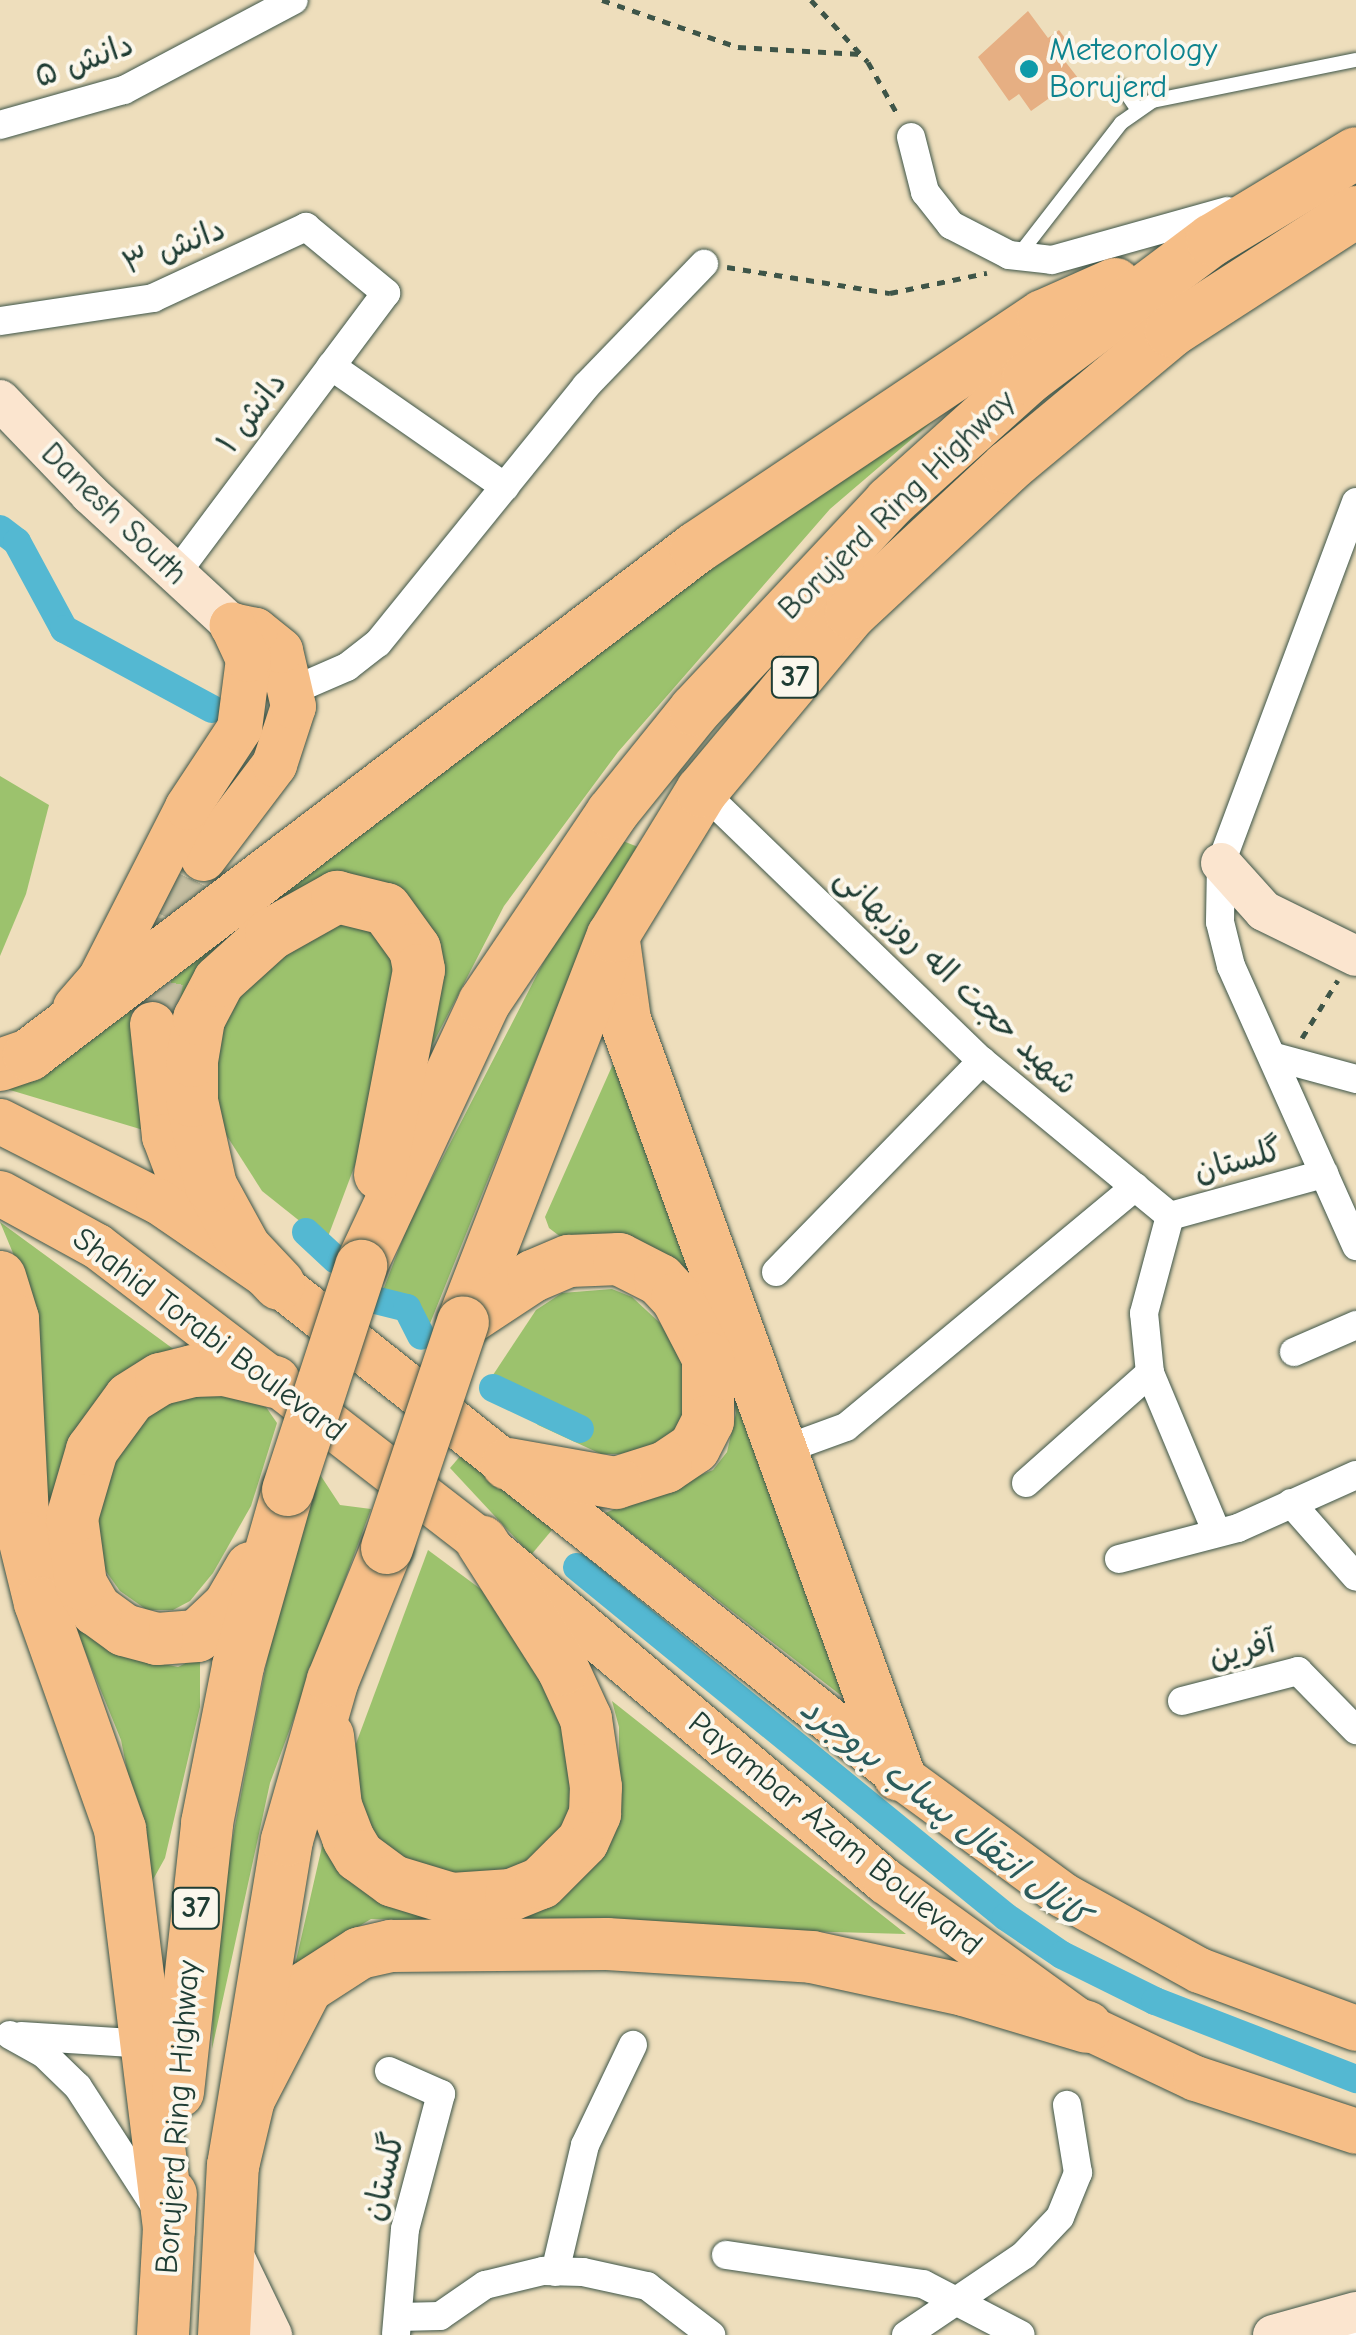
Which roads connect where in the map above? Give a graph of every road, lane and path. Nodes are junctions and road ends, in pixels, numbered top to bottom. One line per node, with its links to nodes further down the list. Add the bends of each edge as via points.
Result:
1 (294, 0): 8 (street, دانش ۵, via 124,90)
2 (602, 0): 4 (path, via 738,48)
3 (811, 0): 4 (path)
4 (860, 54): 9 (path)
5 (1356, 60): 7 (lane, via 1152,101)
6 (1123, 88): 7 (lane)
7 (1138, 110): 15 (lane, via 1120,122)
8 (0, 125)
9 (911, 137): 15 (street, via 925,192 951,224)
10 (1356, 153): 11 (highway, Borujerd Ring Highway / 37)
11 (1290, 192): 14 (highway, Borujerd Ring Highway / 37); 16 (street)
12 (1356, 212): 26 (highway, Borujerd Ring Highway / 37, via 1171,331 1008,467 851,613)
13 (306, 227): 18 (street, دانش ۳, via 152,298); 19 (street, دانش ۱, via 386,293)
14 (1212, 240): 33 (highway, via 1044,316 696,548); 43 (highway, Borujerd Ring Highway / 37, via 1092,327 966,432 818,575 695,710 600,829 484,1003)
15 (1018, 256): 16 (street)
16 (1052, 260): 17 (path, via 890,293)
17 (704, 264): 21 (street, via 586,386)
18 (0, 321)
19 (331, 366): 21 (street); 23 (street, دانش ۱)
20 (0, 400): 23 (street, Danesh South)
21 (505, 487): 25 (street, via 378,643 347,668)
22 (1356, 502): 28 (street)
23 (175, 575): 24 (street, Danesh South)
24 (232, 624): 25 (main road, via 270,639); 33 (main road, via 248,659 240,728 187,808 100,978)
25 (294, 690): 27 (main road, via 274,764)
26 (702, 791): 29 (highway, Borujerd Ring Highway / 37); 34 (street, شهید حجت اله روزبهانی)
27 (203, 858)
28 (1221, 862): 30 (street, via 1264,911); 32 (street, via 1220,922 1231,966)
29 (613, 936): 47 (highway, Borujerd Ring Highway / 37); 53 (highway, via 625,1020)
30 (1354, 956): 32 (path, via 1305,1036)
31 (152, 1024): 41 (main road, via 164,1136)
32 (1274, 1057): 35 (street); 37 (street)
33 (14, 1060)
34 (982, 1061): 38 (street, شهید حجت اله روزبهانی); 44 (street)
35 (1356, 1079)
36 (0, 1120): 41 (main road, via 99,1167)
37 (1324, 1174): 40 (street, گلستان); 42 (street)
38 (1135, 1187): 40 (street, شهید حجت اله روزبهانی); 53 (street, via 846,1428)
39 (0, 1193): 51 (main road, Shahid Torabi Boulevard, via 97,1246)
40 (1170, 1216): 50 (street, via 1144,1313)
41 (198, 1229): 46 (main road)
42 (1355, 1241)
43 (361, 1266): 46 (highway, via 419,970 409,938 386,910 337,897 271,934 219,981 199,1019 192,1060 192,1102 211,1186 245,1248); 57 (highway, 37, bridge)
44 (776, 1272)
45 (0, 1277): 70 (highway, via 13,1319 24,1538 120,1829)
46 (279, 1284): 54 (main road)
47 (462, 1322): 54 (highway, via 532,1276 569,1261 620,1259 660,1280 677,1298 708,1358 708,1421 694,1448 666,1467 616,1483); 63 (highway, Borujerd Ring Highway / 37, bridge, via 386,1548)
48 (1356, 1325): 49 (street)
49 (1294, 1352)
50 (1150, 1373): 56 (street); 59 (street)
51 (275, 1382): 52 (main road, Shahid Torabi Boulevard); 57 (highway, via 224,1370 192,1371 161,1378 130,1398 108,1423 79,1481 72,1518 81,1584 96,1610 124,1630 156,1640 197,1636 230,1606)
52 (364, 1451): 60 (main road, Payambar Azam Boulevard)
53 (780, 1451): 66 (highway)
54 (508, 1464): 66 (main road)
55 (1356, 1475): 58 (street)
56 (1026, 1483)
57 (288, 1490): 76 (highway, Borujerd Ring Highway / 37, via 238,1666 208,1822 182,2015)
58 (1292, 1503): 59 (street); 62 (street)
59 (1216, 1531): 61 (street)
60 (482, 1542): 63 (highway, via 586,1719 595,1814 565,1864 541,1884 478,1901 424,1892 372,1869 353,1847 336,1806 327,1728); 67 (main road, Payambar Azam Boulevard, via 885,1881)
61 (1119, 1559)
62 (1356, 1577)
63 (333, 1680): 75 (highway, Borujerd Ring Highway / 37, via 287,1840)
64 (1182, 1701): 65 (street, آفرین, via 1298,1670)
65 (1356, 1730)
66 (899, 1775): 68 (main road, via 1130,1936 1199,1970)
67 (1087, 2026): 74 (main road, Payambar Azam Boulevard, via 1194,2078); 75 (highway, via 812,1957 607,1944 390,1946 360,1953 307,1987 250,2099)
68 (1356, 2028)
69 (5, 2035): 70 (street); 76 (street, via 44,2054 78,2087)
70 (148, 2044): 76 (highway)
71 (633, 2046): 79 (street, via 585,2145)
72 (389, 2071): 82 (street, گلستان, via 441,2094 405,2229)
73 (1068, 2105): 80 (street, via 1078,2173 1060,2217 1024,2256)
74 (1356, 2132)
75 (233, 2166): 77 (highway, Borujerd Ring Highway / 37)
76 (169, 2229): 83 (highway, Borujerd Ring Highway / 37)
77 (226, 2238): 84 (highway, Borujerd Ring Highway / 37); 85 (street)
78 (726, 2256): 80 (street, via 923,2284)
79 (556, 2272): 82 (street, via 485,2284 440,2316); 86 (street, via 648,2286)
80 (959, 2299): 87 (street); 88 (street)
81 (1356, 2312): 89 (street)
82 (397, 2326)
83 (163, 2335)
84 (224, 2335)
85 (272, 2335)
86 (711, 2335)
87 (906, 2335)
88 (1021, 2335)
89 (1272, 2335)

